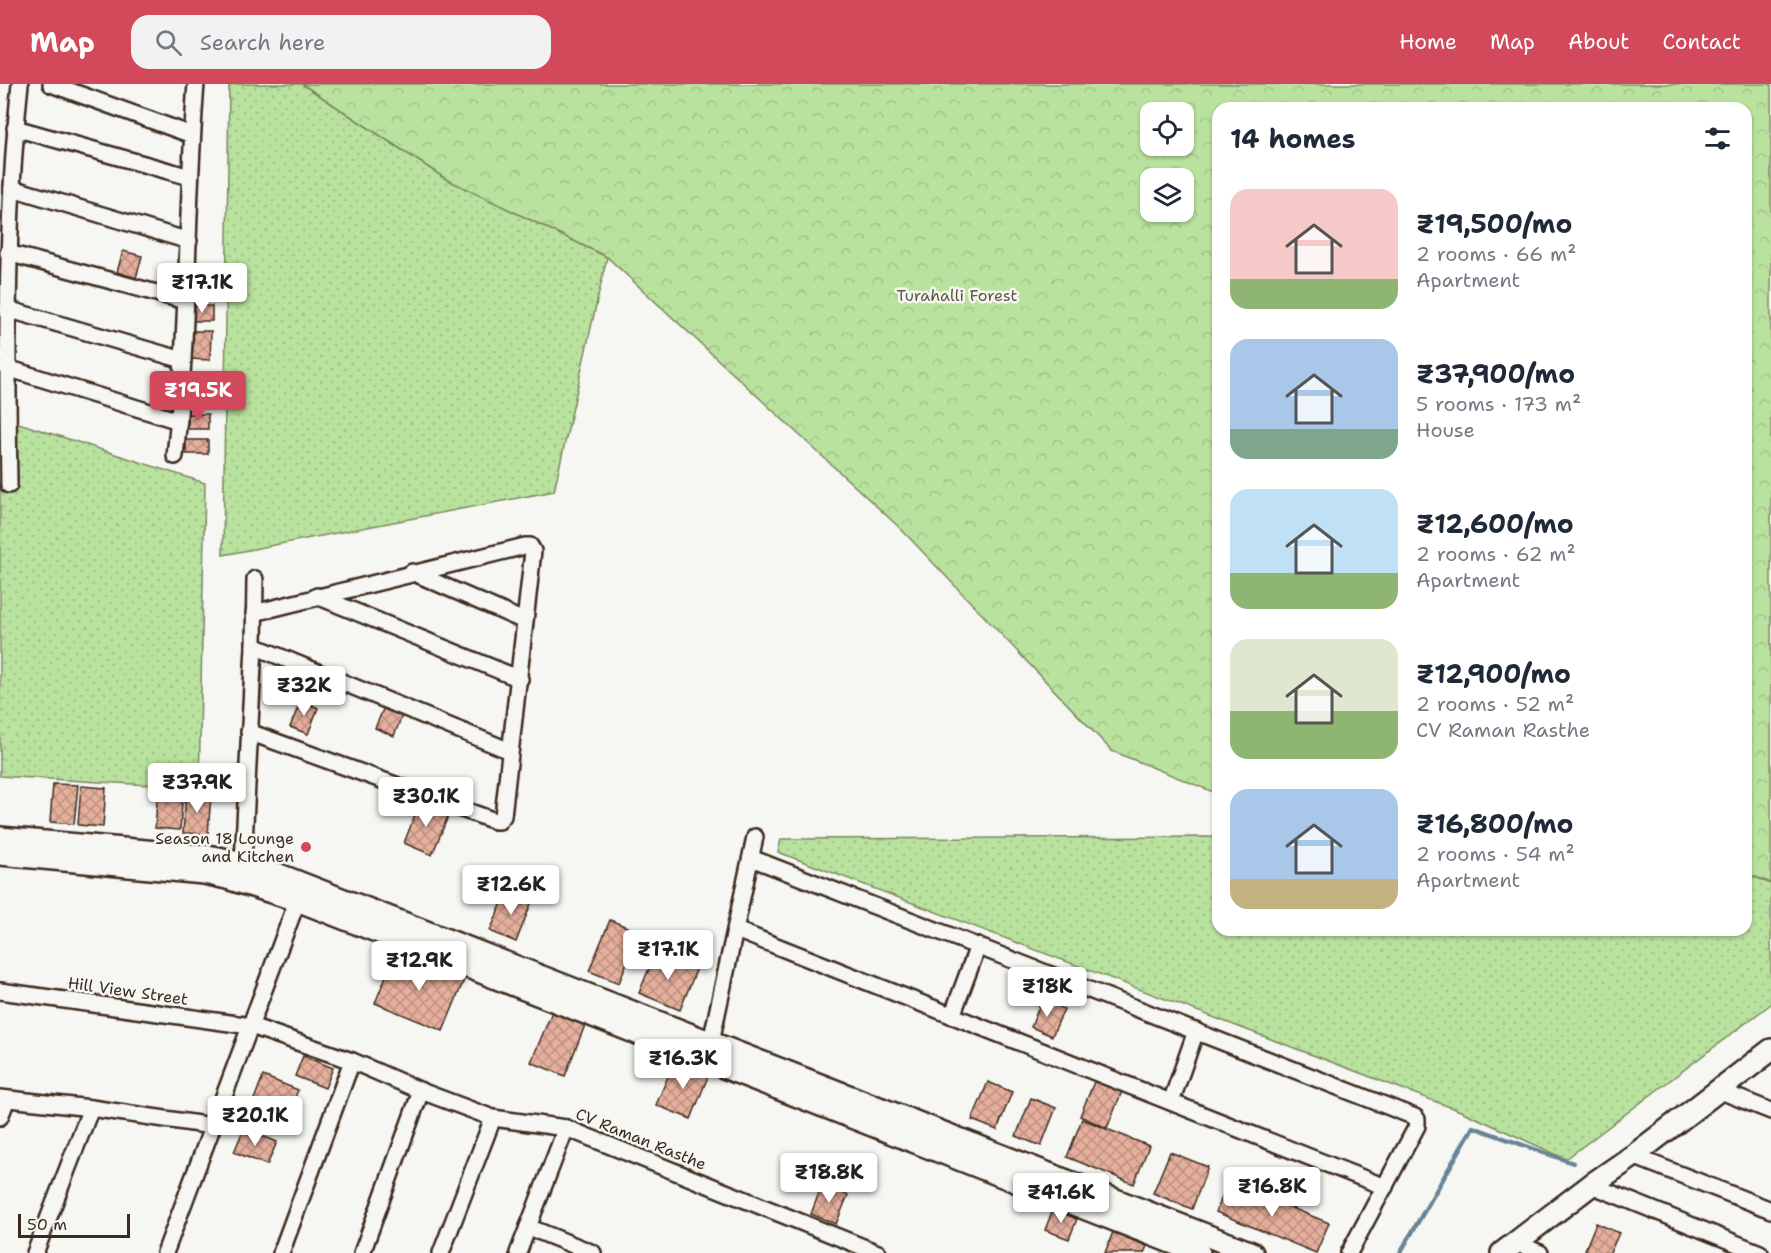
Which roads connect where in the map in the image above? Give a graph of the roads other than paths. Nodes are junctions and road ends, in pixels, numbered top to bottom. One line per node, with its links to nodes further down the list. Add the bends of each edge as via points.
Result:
1 (20, 84): 4 (street)
2 (51, 84): 5 (street)
3 (196, 84): 5 (street)
4 (15, 128): 6 (street); 7 (street)
5 (192, 135): 6 (street)
6 (190, 177): 8 (street)
7 (12, 188): 8 (street); 9 (street)
8 (189, 241): 10 (street)
9 (8, 253): 10 (street); 11 (street)
10 (186, 301): 12 (street)
11 (7, 309): 12 (street); 13 (street)
12 (183, 360): 14 (street)
13 (7, 368): 14 (street); 16 (street)
14 (179, 421): 15 (street)
15 (175, 456)
16 (9, 485)
17 (412, 572): 19 (street); 21 (street); 21 (street, via 528,546 532,551)
18 (255, 579): 20 (street)
19 (317, 596): 20 (street); 23 (street)
20 (254, 613): 22 (street)
21 (524, 621): 23 (street)
22 (254, 646): 24 (street); 25 (street)
23 (519, 679): 25 (street)
24 (249, 732): 25 (street, via 497,822 503,816); 30 (street)
25 (510, 752)
26 (755, 837): 29 (street)
27 (0, 838): 30 (main road)
28 (0, 854): 31 (main road, via 204,873)
29 (751, 858): 32 (street); 33 (street)
30 (243, 863): 31 (main road)
31 (300, 892): 36 (street); 39 (main road)
32 (736, 930): 35 (street); 39 (street)
33 (978, 946): 35 (street); 37 (street)
34 (0, 991): 36 (street, Hill View Street)
35 (952, 1016): 44 (street)
36 (251, 1026): 40 (street, CV Raman Rasthe); 49 (street)
37 (1196, 1031): 44 (street); 53 (street, via 1415,1117 1417,1126)
38 (1771, 1050): 41 (main road)
39 (709, 1051): 65 (main road); 66 (main road)
40 (352, 1061): 42 (street, CV Raman Rasthe); 59 (street)
41 (1718, 1090): 46 (street); 51 (main road)
42 (421, 1091): 48 (street, CV Raman Rasthe); 60 (street)
43 (4, 1099): 45 (street); 47 (street)
44 (1171, 1102): 53 (street)
45 (91, 1108): 49 (street); 57 (street)
46 (1771, 1111)
47 (0, 1117)
48 (493, 1118): 50 (street, CV Raman Rasthe); 61 (street)
49 (212, 1126): 58 (street)
50 (566, 1128): 55 (street); 64 (street, CV Raman Rasthe)
51 (1633, 1156): 52 (main road); 54 (street)
52 (1591, 1185): 56 (main road); 69 (street)
53 (1384, 1187): 67 (street)
54 (1771, 1210)
55 (528, 1227): 62 (street); 63 (street)
56 (1509, 1248): 68 (street)
57 (34, 1253)
58 (165, 1253)
59 (281, 1253)
60 (362, 1253)
61 (441, 1253)
62 (518, 1253)
63 (593, 1253)
64 (878, 1253)
65 (1199, 1253)
66 (1252, 1253)
67 (1349, 1253)
68 (1540, 1253)
69 (1760, 1253)

